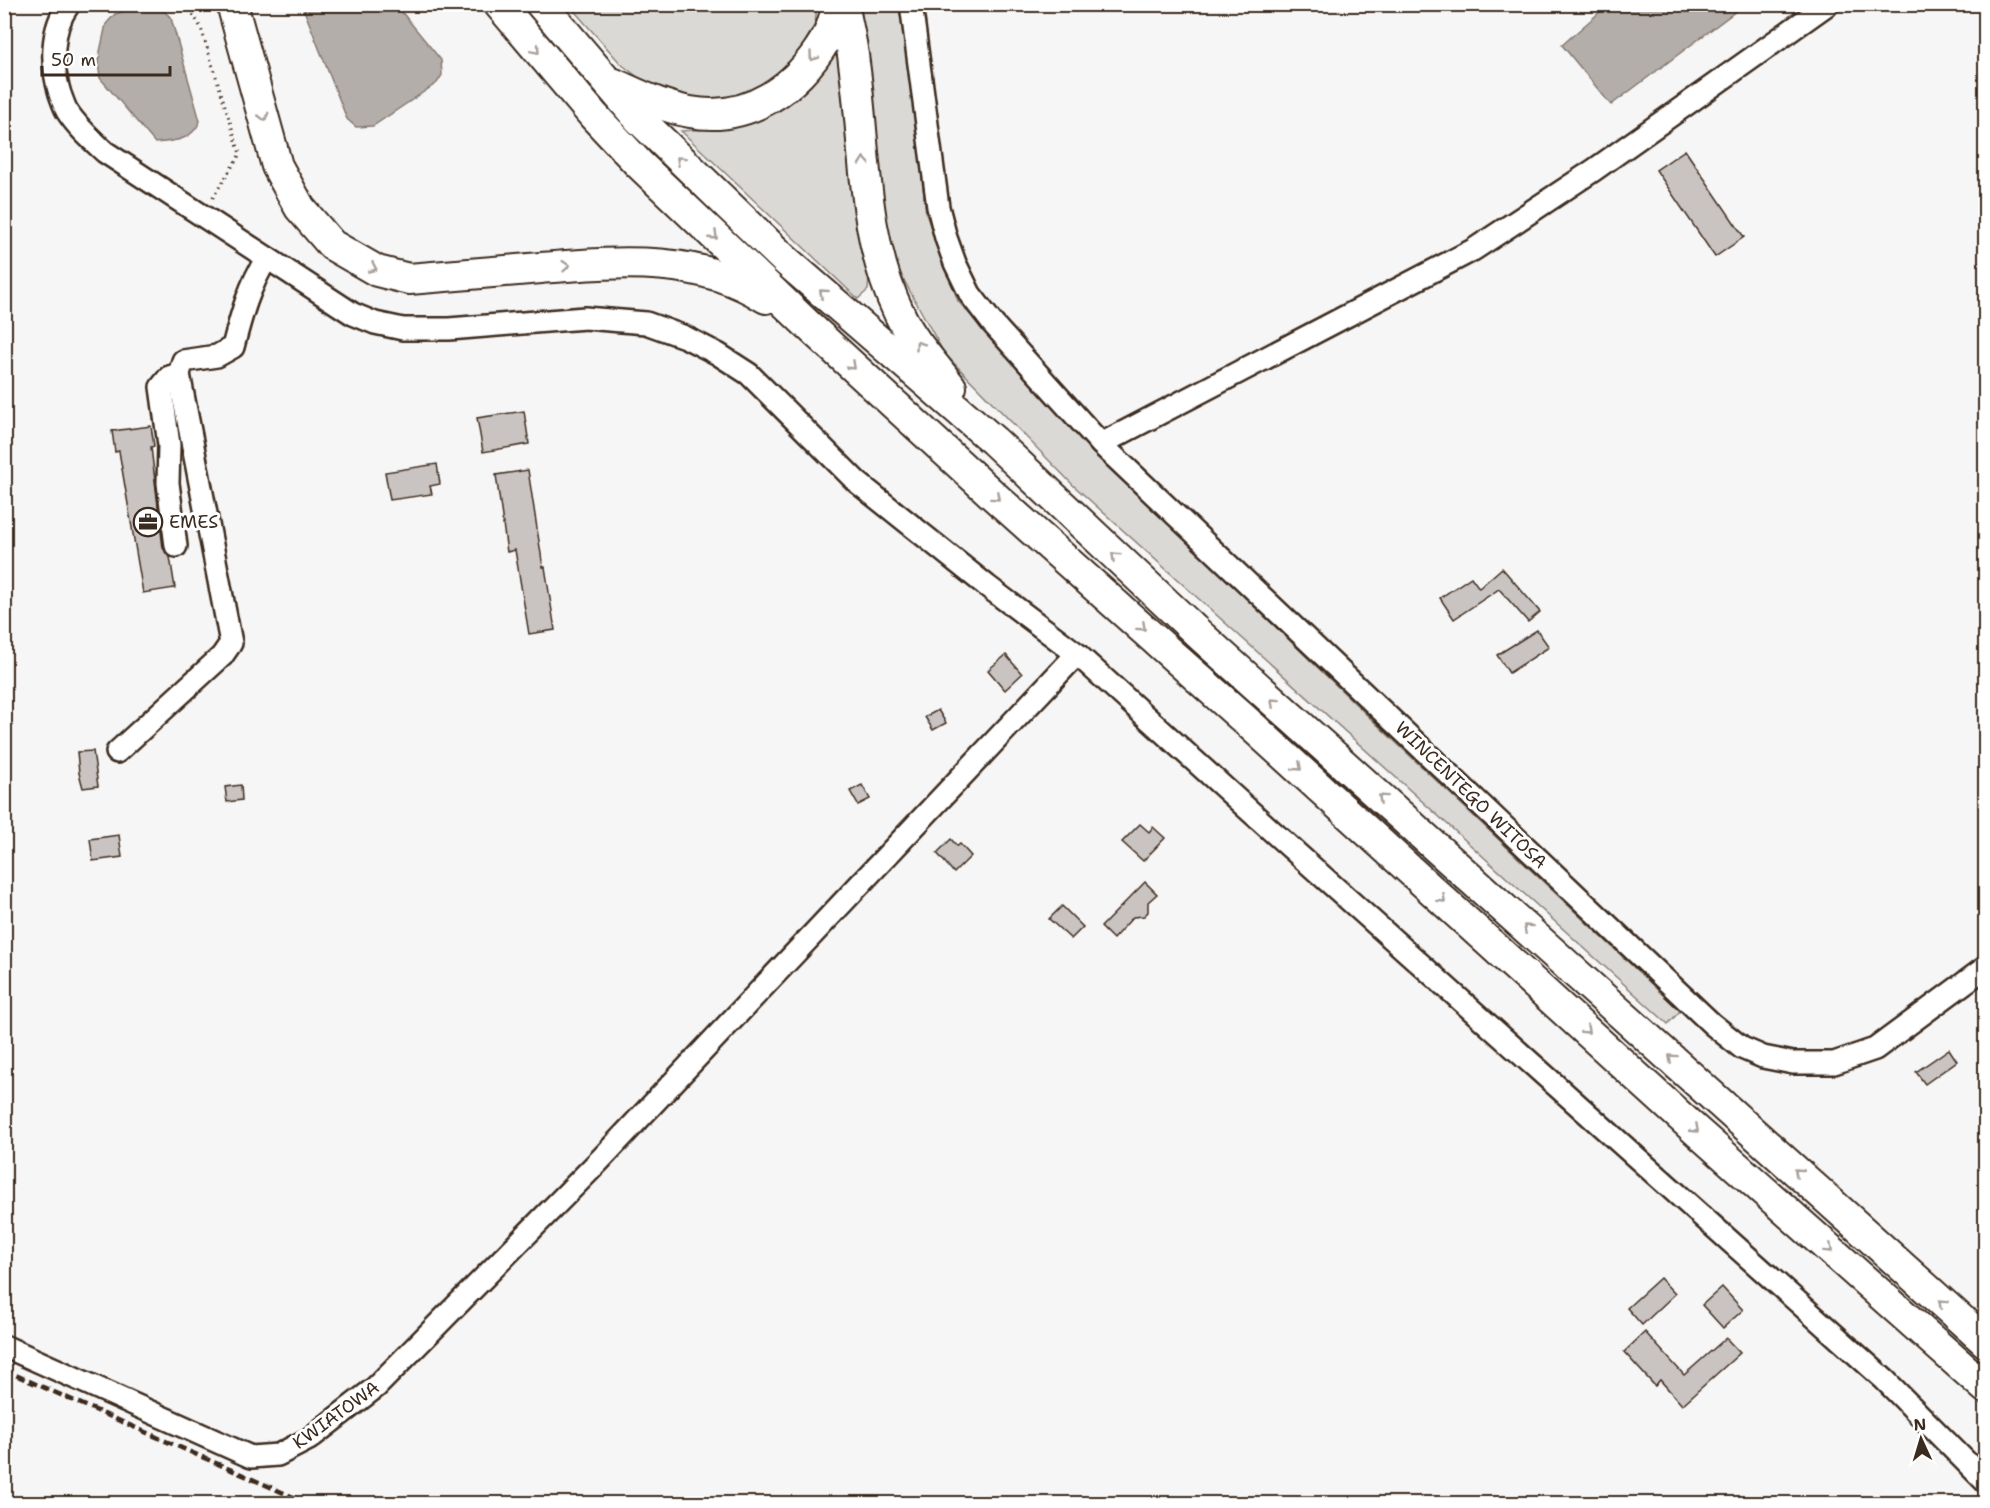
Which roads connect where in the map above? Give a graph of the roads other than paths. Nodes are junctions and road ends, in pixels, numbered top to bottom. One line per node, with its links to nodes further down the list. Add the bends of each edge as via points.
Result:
1 (69, 4): 10 (street, via 56,30 53,58 66,110 105,152)
2 (232, 4): 11 (highway, one-way to 11, via 277,166 288,189 332,245 377,271 409,279 618,262 657,263 690,268 747,286)
3 (499, 4): 11 (highway, one-way to 11, via 639,164)
4 (541, 4): 9 (highway)
5 (838, 4): 9 (highway, one-way to 9, via 827,38 800,74 781,92 734,113 689,112)
6 (843, 4): 13 (highway, one-way to 6, via 917,343 885,281 869,215 854,62)
7 (911, 4): 14 (street, WINCENTEGO WITOSA, via 938,207 955,263 970,294 993,324)
8 (1828, 4): 14 (street, via 1594,170 1473,250)
9 (604, 80): 13 (highway, one-way to 9, via 784,260)
10 (267, 258): 12 (street, via 255,277 233,347 217,357 183,361); 16 (street, via 353,314 404,329 585,318 646,323 701,345 749,374 857,482)
11 (809, 326): 21 (highway, one-way to 21, via 1693,1128)
12 (179, 374): 15 (street, via 169,377 161,387 170,445 168,483); 17 (street, via 231,643 222,656)
13 (994, 441): 19 (highway, one-way to 13, via 1202,637)
14 (1101, 444): 18 (street, WINCENTEGO WITOSA, via 1680,994 1742,1048 1793,1063 1834,1063 1875,1049)
15 (177, 546)
16 (1077, 654): 20 (street, KWIATOWA, via 600,1160 376,1387 309,1439 278,1455 250,1457); 22 (street, via 1885,1380)
17 (117, 752)
18 (1986, 967)
19 (1986, 1342)
20 (4, 1346)
21 (1986, 1388)
22 (1986, 1482)

